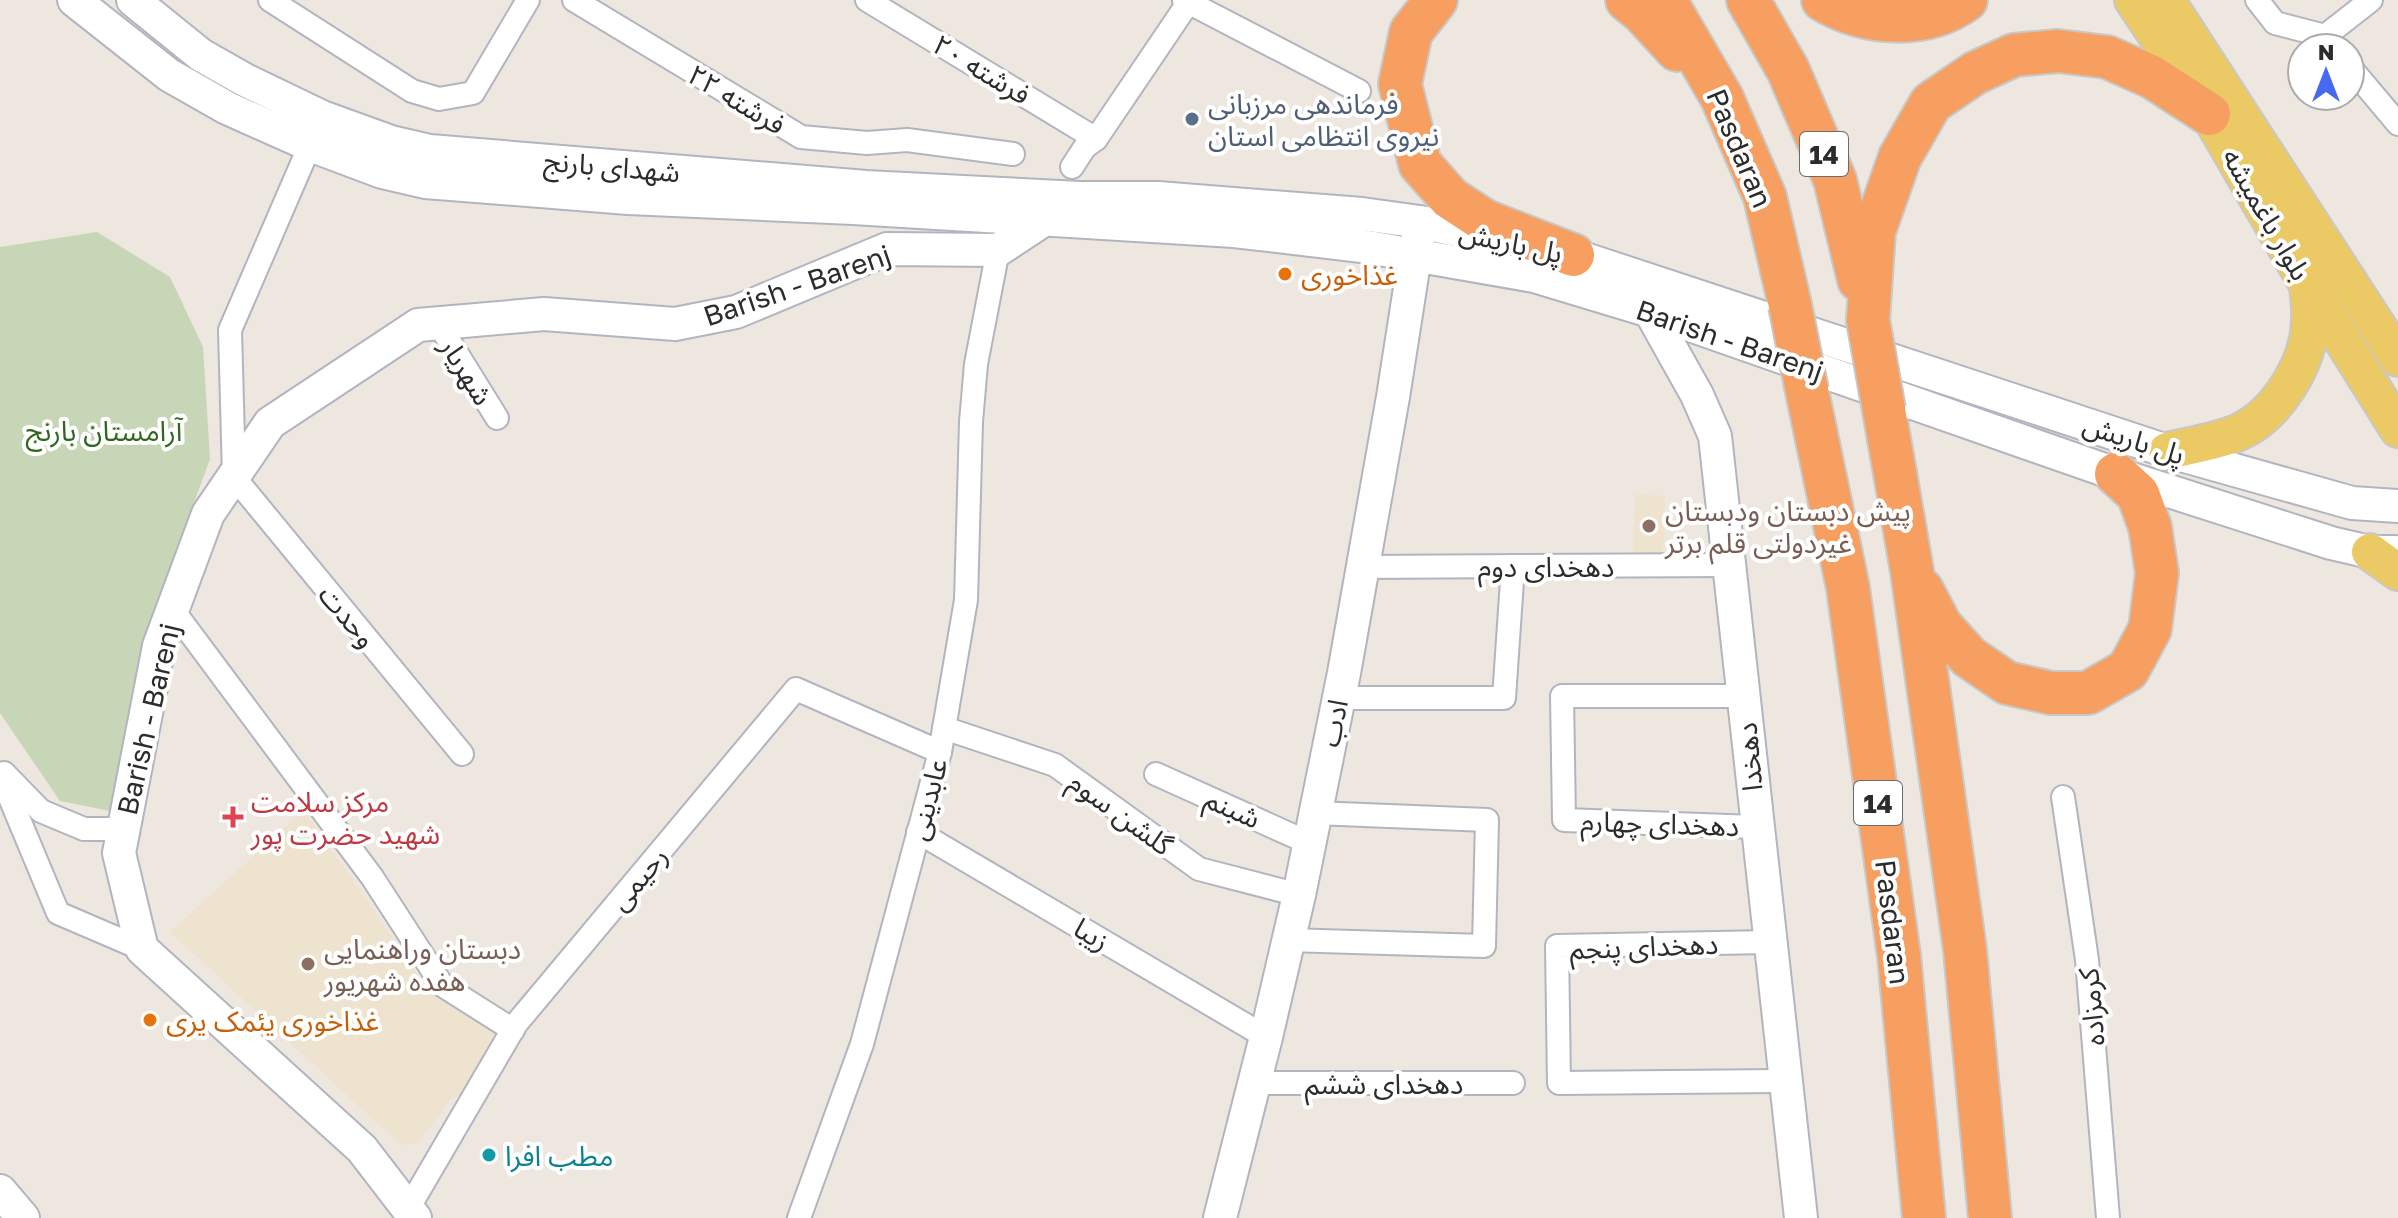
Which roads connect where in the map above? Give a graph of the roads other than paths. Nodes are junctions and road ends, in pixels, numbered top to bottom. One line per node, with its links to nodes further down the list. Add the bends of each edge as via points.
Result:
1 (74, 0): 26 (main road, Barish - Barenj, via 169,75)
2 (133, 0): 30 (main road, شهدای بارنج, via 201,55 245,80 322,117 430,151 866,187 1131,197)
3 (270, 0): 4 (street, via 412,91 439,99 473,93)
4 (528, 0)
5 (574, 0): 27 (street, ۲۲ فرشته, via 801,137 867,143 907,140)
6 (867, 0): 25 (street, ۲۰ فرشته)
7 (1436, 0): 32 (highway, via 1411,32 1400,84 1420,164 1450,198 1485,221)
8 (1627, 0): 22 (highway)
9 (1665, 0): 22 (highway, Pasdaran / 14)
10 (1748, 0): 36 (highway, 14, via 1788,70 1835,180)
11 (1823, 0): 12 (highway, via 1882,20 1919,20)
12 (1966, 0)
13 (2133, 0): 23 (main road, بلوار باغمیشه)
14 (2166, 0): 38 (main road, بلوار باغمیشه)
15 (2257, 0): 18 (street, via 2275,23)
16 (2371, 0): 19 (street)
17 (1188, 1): 21 (street); 25 (street)
18 (2301, 32)
19 (2340, 32)
20 (2366, 86): 24 (street)
21 (1359, 91)
22 (1722, 98): 81 (highway, Pasdaran / 14, bridge, via 1765,197 1850,603 1899,956)
23 (2209, 114): 34 (main road, بلوار باغمیشه); 36 (highway, via 2152,77 2107,57 2058,51 2014,55 1975,73 1931,103 1900,157 1874,231)
24 (2398, 124)
25 (1096, 139): 28 (street)
26 (310, 145): 29 (main road, Barish - Barenj, via 425,182); 43 (street, via 230,330)
27 (1013, 154)
28 (1072, 167)
29 (1042, 221): 31 (main road); 33 (main road, Barish - Barenj, via 1234,231)
30 (1420, 222): 32 (main road, پل باریش); 33 (main road, ادب)
31 (998, 250): 37 (main road, Barish - Barenj, via 887,249 736,312 675,324 544,314); 55 (street, عابدینی, via 976,364 966,600)
32 (1573, 255): 41 (main road, پل باریش)
33 (1417, 257): 35 (main road, Barish - Barenj, via 1534,276); 50 (main road, ادب)
34 (2308, 285): 40 (main road, بلوار باغمیشه); 41 (main road, via 2310,324 2303,355 2288,388 2270,410 2239,432)
35 (1650, 311): 42 (main road, Barish - Barenj); 48 (main road, دهخدا, via 1715,436)
36 (1868, 320): 51 (highway, 14, bridge)
37 (438, 323): 39 (street, شهریار); 43 (main road, Barish - Barenj, via 418,325 270,423)
38 (2398, 358)
39 (497, 418)
40 (2398, 429)
41 (2167, 451): 44 (main road, پل باریش)
42 (2116, 474): 46 (main road, Barish - Barenj); 51 (highway, via 2138,494 2150,527 2157,573 2150,629 2128,670 2088,693 2051,693 2007,683 1969,657 1941,626)
43 (234, 477): 52 (main road, Barish - Barenj, via 208,514); 57 (street, وحدت)
44 (2352, 503): 45 (main road, پل باریش); 46 (main road, via 2366,521 2363,540 2354,546)
45 (2398, 506)
46 (2331, 543): 47 (main road, Barish - Barenj)
47 (2389, 559)
48 (1730, 565): 49 (street, دهخدای دوم); 53 (main road, دهخدا)
49 (1513, 566): 50 (street, دهخدای دوم); 54 (street, via 1504,698)
50 (1363, 567): 54 (main road, ادب)
51 (1912, 571): 82 (highway, 14, via 1965,950)
52 (173, 610): 63 (main road, Barish - Barenj, via 159,646); 69 (street, via 372,877 442,985)
53 (1744, 696): 61 (main road, دهخدا); 61 (street, دهخدای چهارم, via 1562,696 1564,820)
54 (1339, 698): 62 (main road, ادب)
55 (944, 728): 56 (street, عابدینی); 65 (street, گلشن سوم, via 1055,765 1199,869)
56 (940, 752): 64 (street, عابدینی); 69 (street, رحیمی, via 796,689)
57 (462, 754)
58 (0, 772): 63 (street, via 41,811 84,829); 68 (street, via 58,913)
59 (1156, 774): 62 (street, شبنم)
60 (2063, 797): 83 (street, کرمزاده, via 2087,960)
61 (1756, 827): 67 (main road, دهخدا)
62 (1312, 828): 65 (main road, ادب); 66 (street, via 1487,820 1484,946)
63 (124, 829): 68 (main road, Barish - Barenj, via 119,853)
64 (918, 832): 70 (street, زیبا); 77 (street, عابدینی, via 862,1044)
65 (1299, 895): 66 (main road, ادب)
66 (1288, 940): 70 (main road, ادب)
67 (1769, 942): 71 (main road, دهخدا); 71 (street, دهخدای پنجم, via 1557,946 1559,1083)
68 (142, 949): 75 (main road, via 362,1149)
69 (513, 1030): 75 (street, رحیمی)
70 (1266, 1037): 72 (main road, ادب)
71 (1785, 1081): 80 (main road, دهخدا)
72 (1254, 1083): 73 (street, دهخدای ششم); 78 (main road, ادب)
73 (1513, 1083)
74 (0, 1191): 76 (main road)
75 (411, 1214)
76 (23, 1218)
77 (799, 1218)
78 (1220, 1218): 79 (street)
79 (1229, 1218)
80 (1801, 1218)
81 (1924, 1218)
82 (1990, 1218)
83 (2108, 1218)

